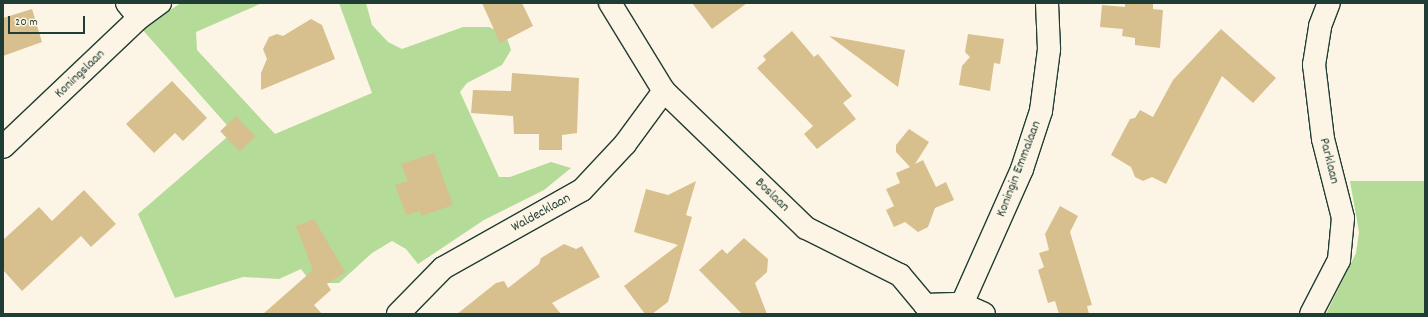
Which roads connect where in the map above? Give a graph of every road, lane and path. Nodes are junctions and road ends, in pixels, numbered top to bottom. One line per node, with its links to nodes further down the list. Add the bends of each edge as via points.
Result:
1 (160, 3): 5 (street, Koningslaan)
2 (610, 3): 6 (street, Boslaan)
3 (1047, 3): 8 (street, Koningin Emmalaan, via 1049,49 1041,111 1022,169)
4 (1329, 3): 12 (street, Parklaan, via 1320,26 1314,65 1323,139 1343,218 1339,260)
5 (133, 11): 7 (street, Koningslaan)
6 (664, 91): 9 (street, Boslaan, via 806,228 900,275); 10 (street, Waldecklaan, via 625,144 582,190 443,268)
7 (3, 147)
8 (962, 304): 9 (street, Boslaan); 11 (street, Boslaan)
9 (920, 310)
10 (398, 314)
11 (984, 314)
12 (1311, 314)

